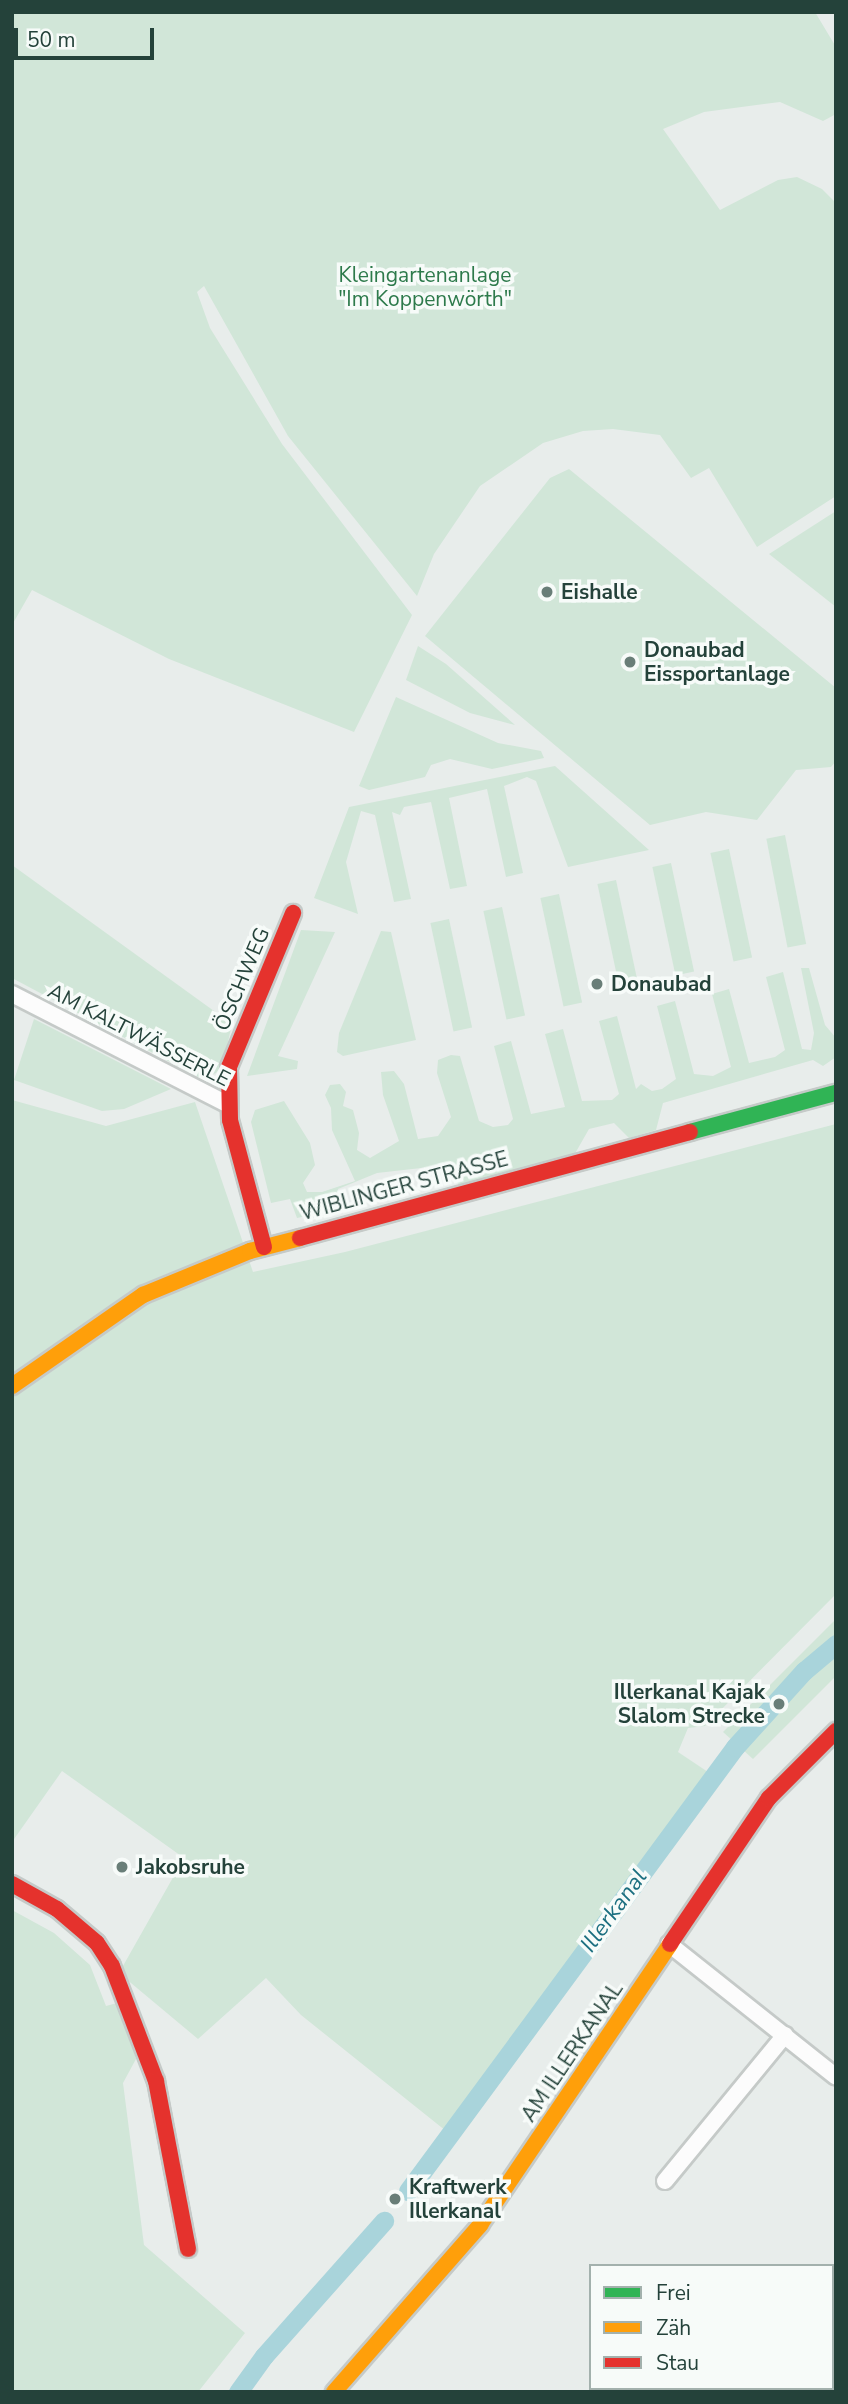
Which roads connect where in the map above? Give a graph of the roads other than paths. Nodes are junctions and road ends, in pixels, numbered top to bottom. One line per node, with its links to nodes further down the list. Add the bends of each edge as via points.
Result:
1 (293, 913): 4 (street, ÖSCHWEG, via 229,1067)
2 (12, 994): 4 (street, AM KALTWÄSSERLE)
3 (836, 1093): 5 (street, WIBLINGER STRASSE)
4 (227, 1104): 5 (street, AM KALTWÄSSERLE)
5 (264, 1247): 6 (street, WIBLINGER STRASSE, via 143,1295)
6 (12, 1386)
7 (836, 1731): 9 (street, AM ILLERKANAL, via 769,1798)
8 (12, 1884): 13 (street, via 57,1909 97,1943 112,1966 156,2081)
9 (669, 1944): 10 (street); 14 (street, AM ILLERKANAL, via 480,2225)
10 (785, 2035): 11 (street); 12 (street)
11 (836, 2077)
12 (665, 2181)
13 (188, 2249)
14 (334, 2391)

